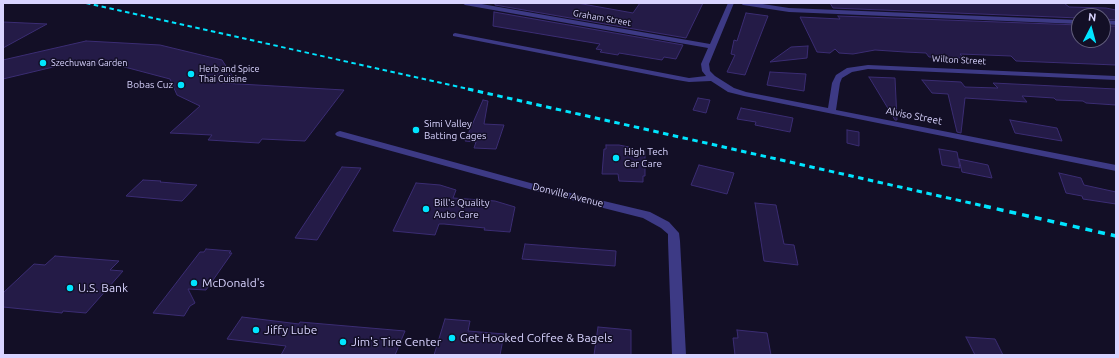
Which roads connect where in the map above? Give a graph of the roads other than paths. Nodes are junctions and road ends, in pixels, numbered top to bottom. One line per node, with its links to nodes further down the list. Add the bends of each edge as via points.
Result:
1 (465, 3): 6 (street, Graham Street)
2 (731, 3): 6 (street)
3 (743, 3): 4 (street, via 789,10)
4 (1071, 22)
5 (455, 35): 7 (street, via 677,78)
6 (712, 47): 7 (street, via 705,64 706,71)
7 (712, 78): 9 (street, Alviso Street, via 731,90 744,94)
8 (1116, 78): 9 (street, Wilton Street, via 868,67 850,70 839,77)
9 (832, 111): 11 (street, Alviso Street)
10 (340, 134): 12 (street, Donville Avenue, via 646,215 665,225 673,233 674,241)
11 (1116, 168)
12 (679, 355)

